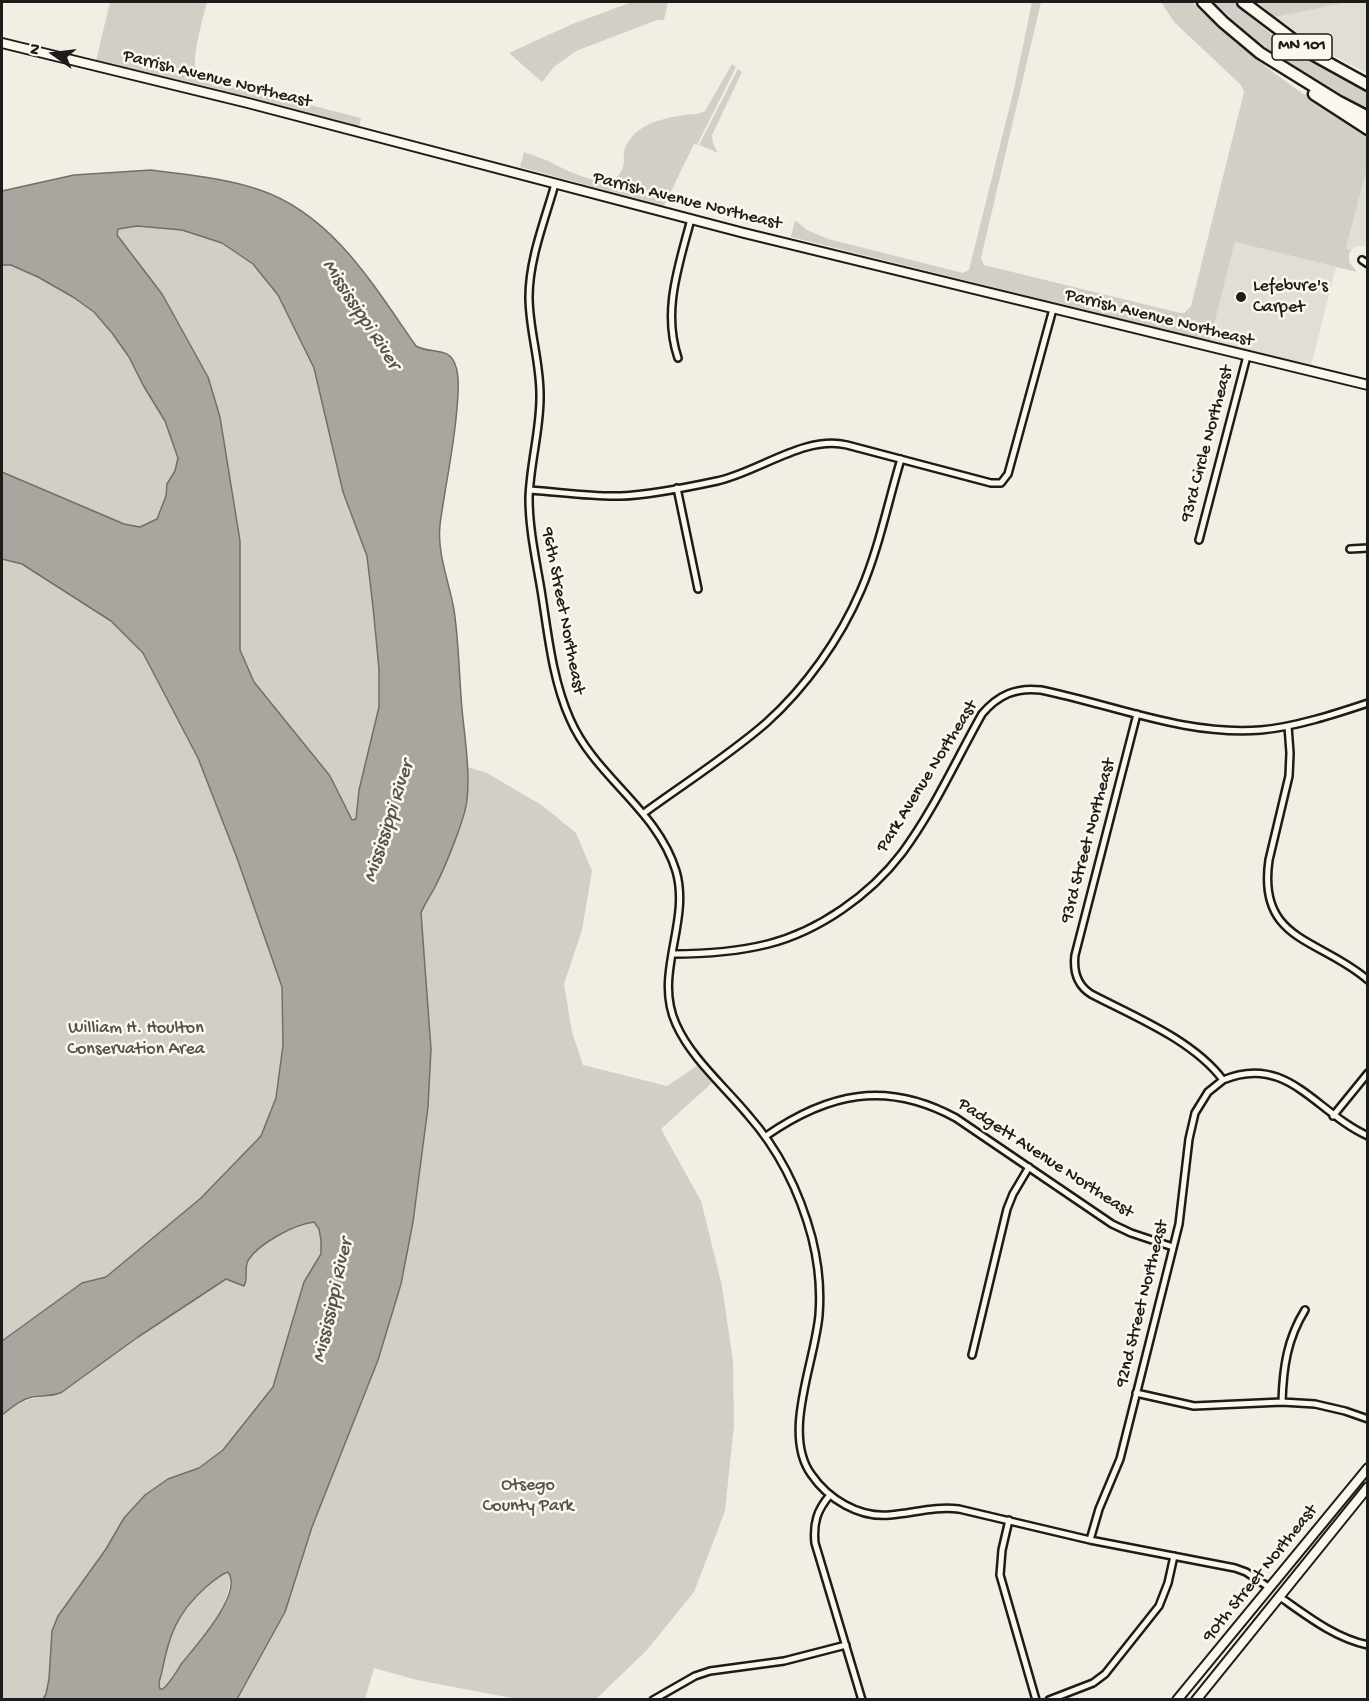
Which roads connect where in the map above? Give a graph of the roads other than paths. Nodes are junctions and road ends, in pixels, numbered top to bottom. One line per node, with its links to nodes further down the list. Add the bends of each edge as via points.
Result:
1 (1203, 2): 5 (highway, MN 101)
2 (1243, 2): 3 (highway, MN 101)
3 (1276, 28): 6 (highway); 7 (highway, MN 101, via 1312,54)
4 (2, 43): 10 (main road, Parrish Avenue Northeast)
5 (1275, 61): 8 (highway, MN 101); 9 (highway, via 1290,77)
6 (1368, 78)
7 (1368, 85)
8 (1368, 117)
9 (1368, 129)
10 (555, 184): 11 (main road, Parrish Avenue Northeast); 18 (street, 96th Street Northeast, via 529,288 540,391)
11 (691, 219): 12 (main road, Parrish Avenue Northeast); 14 (street, via 671,308 672,341)
12 (1053, 309): 13 (main road, Parrish Avenue Northeast); 16 (street, via 1008,474 1001,483)
13 (1247, 356): 15 (main road, Parrish Avenue Northeast); 19 (street, 93rd Circle Northeast)
14 (678, 358)
15 (1368, 385)
16 (901, 459): 17 (street, via 828,443 802,448 741,474); 26 (street, via 867,574 829,649 766,722)
17 (676, 488): 18 (street, via 620,496); 22 (street)
18 (530, 490): 26 (street, 96th Street Northeast, via 532,532 552,656 566,709 593,757)
19 (1199, 540)
20 (1368, 548): 21 (street)
21 (1350, 549)
22 (698, 589)
23 (1368, 703): 25 (street, Park Avenue Northeast)
24 (1137, 714): 25 (street, Park Avenue Northeast, via 1220,729); 27 (street, Park Avenue Northeast, via 1041,690 1018,690 998,698 982,714 902,853 855,899 807,928 770,944); 30 (street, 93rd Street Northeast, via 1075,955 1075,976 1091,994 1193,1051)
25 (1288, 726): 28 (street, via 1290,765 1266,875 1270,899 1280,921 1295,936 1354,968)
26 (644, 813): 27 (street, 96th Street Northeast, via 669,854 681,894)
27 (672, 954): 32 (street, 96th Street Northeast, via 668,996 681,1035)
28 (1368, 980)
29 (1368, 1073): 31 (street)
30 (1223, 1080): 31 (street, via 1256,1072 1272,1074 1298,1088); 35 (street, 92nd Street Northeast, via 1200,1101 1195,1113)
31 (1333, 1116): 33 (street)
32 (766, 1136): 34 (street, Padgett Avenue Northeast, via 823,1104 863,1096 897,1097 942,1110); 43 (street, 96th Street Northeast, via 794,1186 813,1242 819,1313 800,1411 799,1436 803,1461)
33 (1368, 1136)
34 (1029, 1167): 35 (street, Padgett Avenue Northeast, via 1112,1224); 37 (street, via 1007,1209)
35 (1173, 1247): 38 (street, 92nd Street Northeast)
36 (1305, 1310): 39 (street, via 1286,1356)
37 (972, 1355)
38 (1136, 1393): 39 (street, via 1194,1406); 45 (street, 92nd Street Northeast, via 1116,1471)
39 (1282, 1401): 40 (street, via 1331,1407)
40 (1368, 1419)
41 (1368, 1468): 47 (main road, 90th Street Northeast)
42 (1368, 1487): 49 (main road, 90th Street Northeast)
43 (830, 1495): 44 (street, 96th Street Northeast, via 851,1508 877,1516 948,1507); 51 (street, via 818,1510 815,1544)
44 (1009, 1520): 45 (street, 96th Street Northeast); 55 (street, via 1000,1575)
45 (1090, 1540): 46 (street, 96th Street Northeast)
46 (1174, 1556): 48 (street, 96th Street Northeast, via 1235,1568); 56 (street, via 1159,1606 1105,1674 1093,1683)
47 (1278, 1577): 48 (main road, 90th Street Northeast); 49 (main road)
48 (1268, 1590): 50 (main road); 57 (main road, 90th Street Northeast)
49 (1282, 1595): 50 (main road, 90th Street Northeast); 52 (street, via 1336,1634)
50 (1270, 1609): 58 (main road, 90th Street Northeast)
51 (846, 1645): 53 (street, via 784,1661 722,1668 695,1676); 54 (street)
52 (1368, 1645)
53 (653, 1700)
54 (862, 1700)
55 (1036, 1700)
56 (1049, 1700)
57 (1177, 1700)
58 (1196, 1700)

